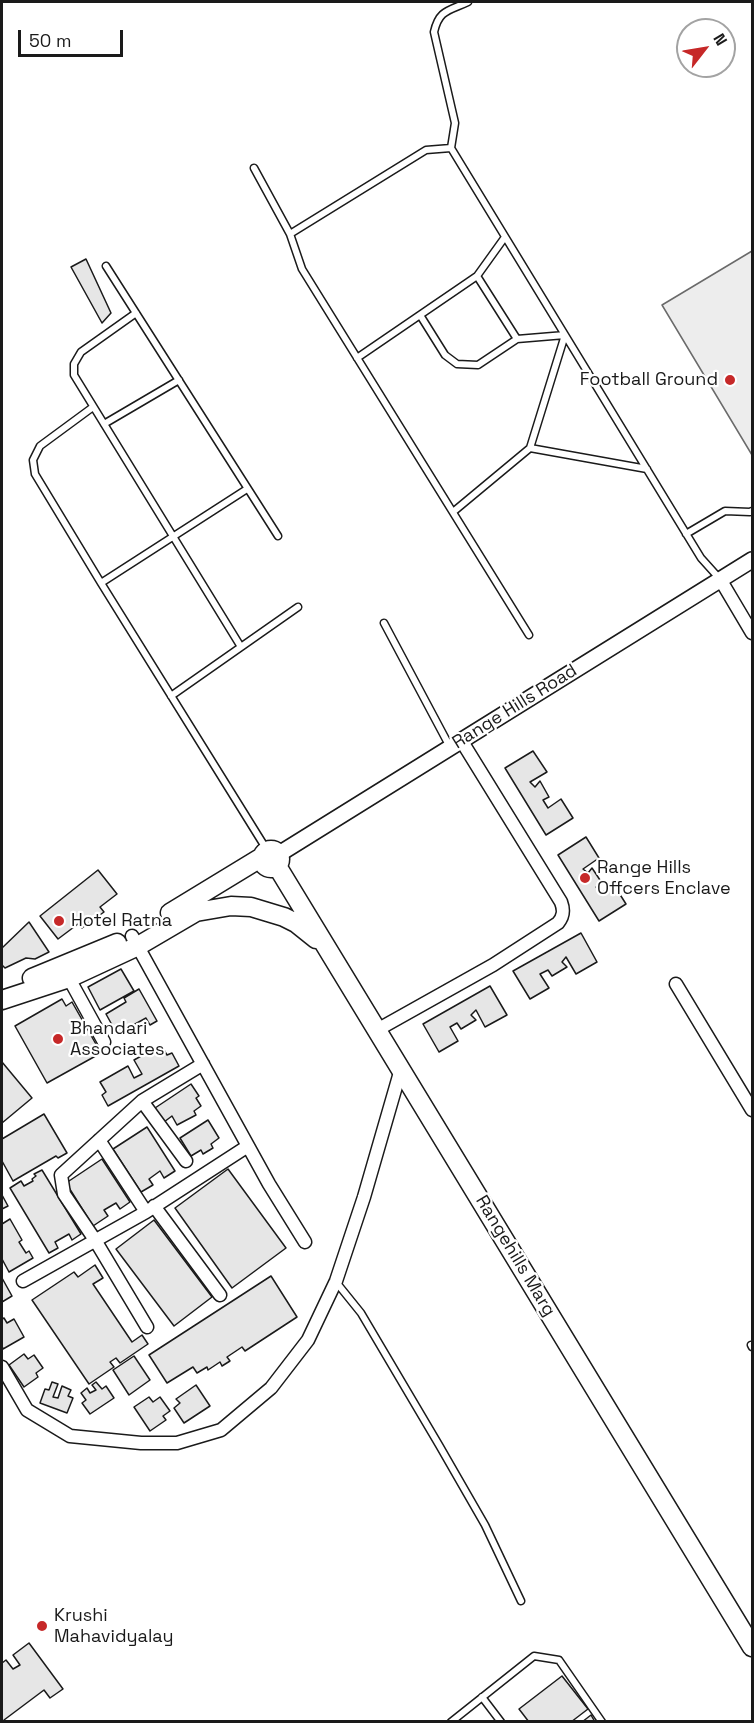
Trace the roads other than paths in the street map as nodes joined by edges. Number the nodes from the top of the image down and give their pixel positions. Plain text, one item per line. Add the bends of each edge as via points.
1 (468, 2) edge
2 (451, 148) junction
3 (254, 168) dead end
4 (290, 234) junction
5 (505, 237) junction
6 (106, 266) dead end
7 (477, 276) junction
8 (136, 314) junction
9 (420, 315) junction
10 (565, 335) junction
11 (517, 339) junction
12 (357, 358) junction
13 (179, 381) junction
14 (93, 407) junction
15 (104, 424) junction
16 (530, 448) junction
17 (647, 469) junction
18 (247, 489) junction
19 (753, 511) edge
20 (453, 512) junction
21 (686, 534) junction
22 (173, 536) junction
23 (278, 536) dead end
24 (753, 560) edge
25 (720, 579) junction
26 (101, 583) junction
27 (298, 607) dead end
28 (384, 623) dead end
29 (753, 633) edge
30 (529, 635) dead end
31 (241, 647) junction
32 (171, 696) junction
33 (456, 744) junction
34 (270, 859) junction
35 (196, 912) junction
36 (135, 941) junction
37 (327, 948) junction
38 (66, 972) junction
39 (676, 984) dead end
40 (2, 987) edge
41 (2, 1000) edge
42 (377, 1030) junction
43 (104, 1042) dead end
44 (203, 1064) junction
45 (401, 1069) junction
46 (142, 1101) junction
47 (753, 1110) edge
48 (99, 1140) junction
49 (248, 1146) junction
50 (186, 1161) dead end
51 (150, 1209) junction
52 (95, 1240) junction
53 (305, 1242) dead end
54 (23, 1281) dead end
55 (336, 1281) junction
56 (220, 1295) dead end
57 (147, 1327) dead end
58 (2, 1367) edge
59 (521, 1601) dead end
60 (753, 1647) edge
61 (482, 1697) junction
62 (451, 1722) edge
63 (501, 1722) edge
64 (602, 1722) edge

1 - 2 lane via 442,14 434,33 455,123
2 - 4 lane via 426,150
2 - 5 lane
3 - 4 lane
4 - 12 lane via 302,269
5 - 7 lane
5 - 10 lane
6 - 8 lane
7 - 9 lane
7 - 11 lane
8 - 13 lane
8 - 14 lane via 77,358 74,375
9 - 11 lane via 445,355 457,364 478,365
9 - 12 lane
10 - 11 lane
10 - 16 lane
10 - 17 lane
12 - 20 lane
13 - 15 lane
13 - 18 lane
14 - 15 lane
14 - 26 lane via 40,446 33,460 35,474
15 - 22 lane
16 - 17 lane
16 - 20 lane
17 - 21 lane
18 - 22 lane
18 - 23 lane
19 - 21 lane via 725,511
20 - 30 lane
21 - 25 lane
22 - 26 lane
22 - 31 lane
24 - 25 street, Range Hills Road
25 - 29 street
25 - 33 street, Range Hills Road
26 - 32 lane
27 - 31 lane
28 - 33 lane
31 - 32 lane
32 - 34 lane
33 - 34 street, Range Hills Road
33 - 42 street via 561,902 562,918 493,966
34 - 35 main road, Range Hills Road
34 - 36 main road via 164,917
34 - 37 main road, Rangehills Marg
35 - 36 main road, Range Hills Road
35 - 37 main road via 231,906 272,912 296,923
36 - 38 main road
36 - 44 street
37 - 42 main road, Rangehills Marg
38 - 40 main road
38 - 41 main road
38 - 43 street
39 - 47 street
42 - 45 main road, Rangehills Marg
44 - 46 street
44 - 49 street
45 - 55 street
45 - 60 main road, Rangehills Marg
46 - 48 street
46 - 50 street
48 - 51 street
48 - 52 street via 61,1175 64,1194
49 - 51 street
49 - 53 street
51 - 52 street
51 - 56 street
52 - 54 street
52 - 57 street
55 - 58 street via 308,1340 271,1388 221,1430 177,1443 70,1436 27,1410
55 - 59 lane via 361,1313 439,1445 485,1525
61 - 62 lane
61 - 63 lane
61 - 64 lane via 534,1656 559,1660

